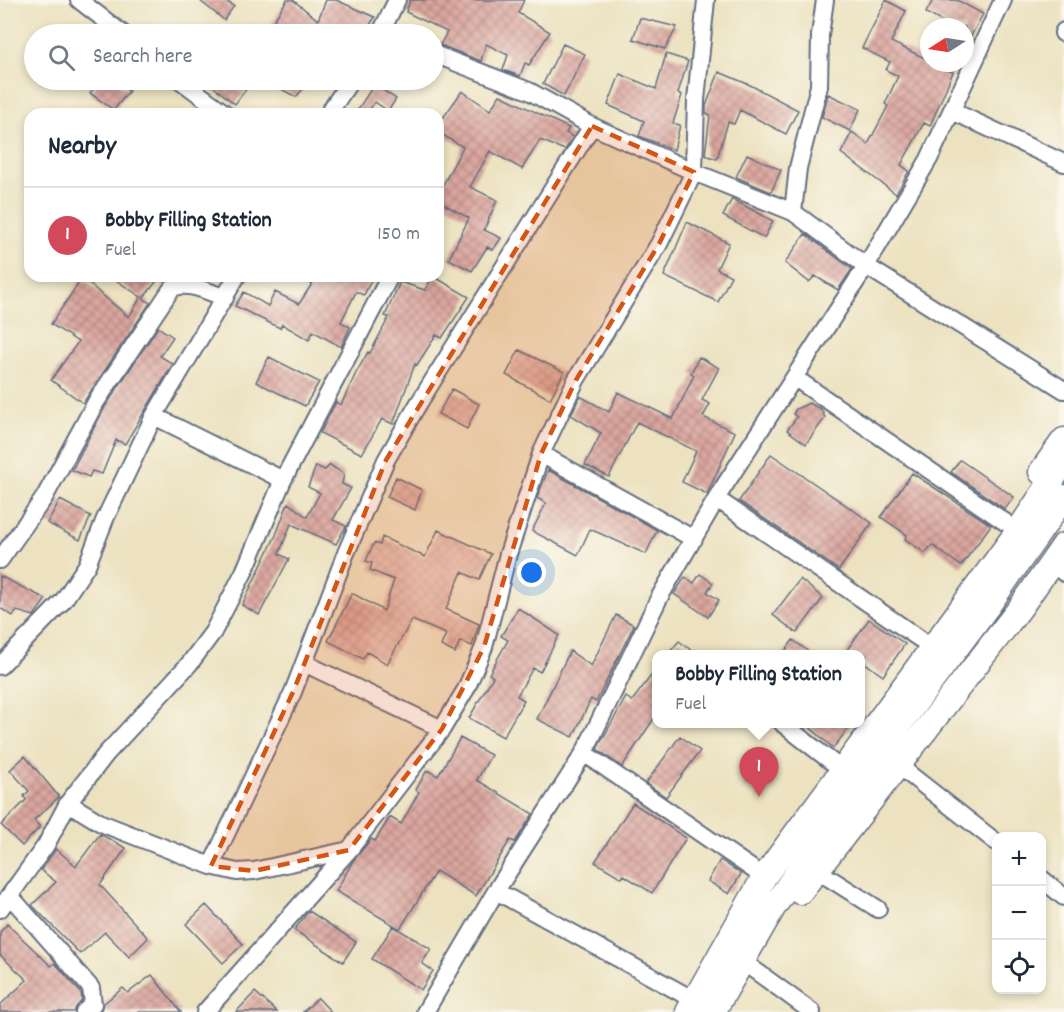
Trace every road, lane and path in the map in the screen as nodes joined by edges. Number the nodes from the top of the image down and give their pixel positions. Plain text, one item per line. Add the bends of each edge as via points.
1 (79, 0) edge
2 (396, 0) edge
3 (706, 0) edge
4 (825, 0) edge
5 (1003, 0) edge
6 (110, 24) edge
7 (388, 24) edge
8 (444, 58) edge
9 (194, 90) edge
10 (344, 90) edge
11 (218, 108) edge
12 (332, 108) edge
13 (952, 111) junction
14 (592, 126) junction
15 (1064, 163) edge
16 (694, 172) junction
17 (794, 212) junction
18 (866, 267) junction
19 (234, 282) edge
20 (387, 282) edge
21 (225, 298) junction
22 (795, 378) junction
23 (1064, 390) edge
24 (154, 416) junction
25 (1064, 440) edge
26 (541, 454) junction
27 (1064, 462) edge
28 (283, 480) junction
29 (1064, 497) edge
30 (717, 499) junction
31 (1005, 522) junction
32 (694, 538) junction
33 (0, 560) edge
34 (1060, 560) edge
35 (920, 639) junction
36 (304, 663) junction
37 (0, 666) edge
38 (865, 716) edge
39 (789, 728) edge
40 (856, 728) edge
41 (441, 729) junction
42 (584, 753) junction
43 (832, 762) junction
44 (898, 766) junction
45 (68, 804) junction
46 (992, 839) edge
47 (805, 841) junction
48 (349, 850) junction
49 (211, 866) junction
50 (768, 871) junction
51 (818, 871) junction
52 (1046, 883) edge
53 (496, 891) junction
54 (1064, 897) edge
55 (5, 903) edge
56 (772, 908) junction
57 (878, 909) dead end
58 (742, 961) junction
59 (698, 1008) edge
60 (84, 1012) edge
61 (205, 1012) edge
62 (425, 1012) edge
63 (812, 1012) edge

1 - 6 street
2 - 7 street
3 - 16 street via 696,100
4 - 17 street via 819,86 798,168
5 - 13 street
8 - 14 street via 529,91
9 - 11 street
10 - 12 street
13 - 15 street
13 - 18 street via 929,159
14 - 16 street
14 - 36 street via 386,460
16 - 17 street
16 - 26 street via 659,244 576,380
17 - 18 street
18 - 22 street
18 - 23 street
19 - 21 street
20 - 28 street
21 - 24 street
21 - 33 street via 184,285 172,288 96,402 44,498
22 - 30 street
22 - 31 street
24 - 28 street
24 - 37 street via 87,565 63,601
25 - 31 main road
26 - 32 street
26 - 41 street via 508,554 484,647 466,689
27 - 47 main road
28 - 45 street via 244,572 213,632 190,663 105,754
29 - 47 main road via 878,753
30 - 32 street
30 - 35 street
31 - 35 main road
32 - 42 street via 659,598
34 - 44 main road
35 - 38 main road
36 - 41 street
36 - 49 street
39 - 43 street
40 - 43 main road
41 - 48 street
42 - 50 street
42 - 53 street
43 - 50 main road via 777,839
44 - 46 street
44 - 51 main road
45 - 49 street via 101,824
45 - 55 street via 46,845
47 - 50 main road
47 - 56 main road
48 - 49 street via 254,871
48 - 61 street
50 - 59 main road
51 - 56 main road via 795,898
51 - 57 street
52 - 54 street
53 - 59 street
53 - 62 street
55 - 60 street via 91,988 93,1004
56 - 58 main road
58 - 59 main road
58 - 63 street

